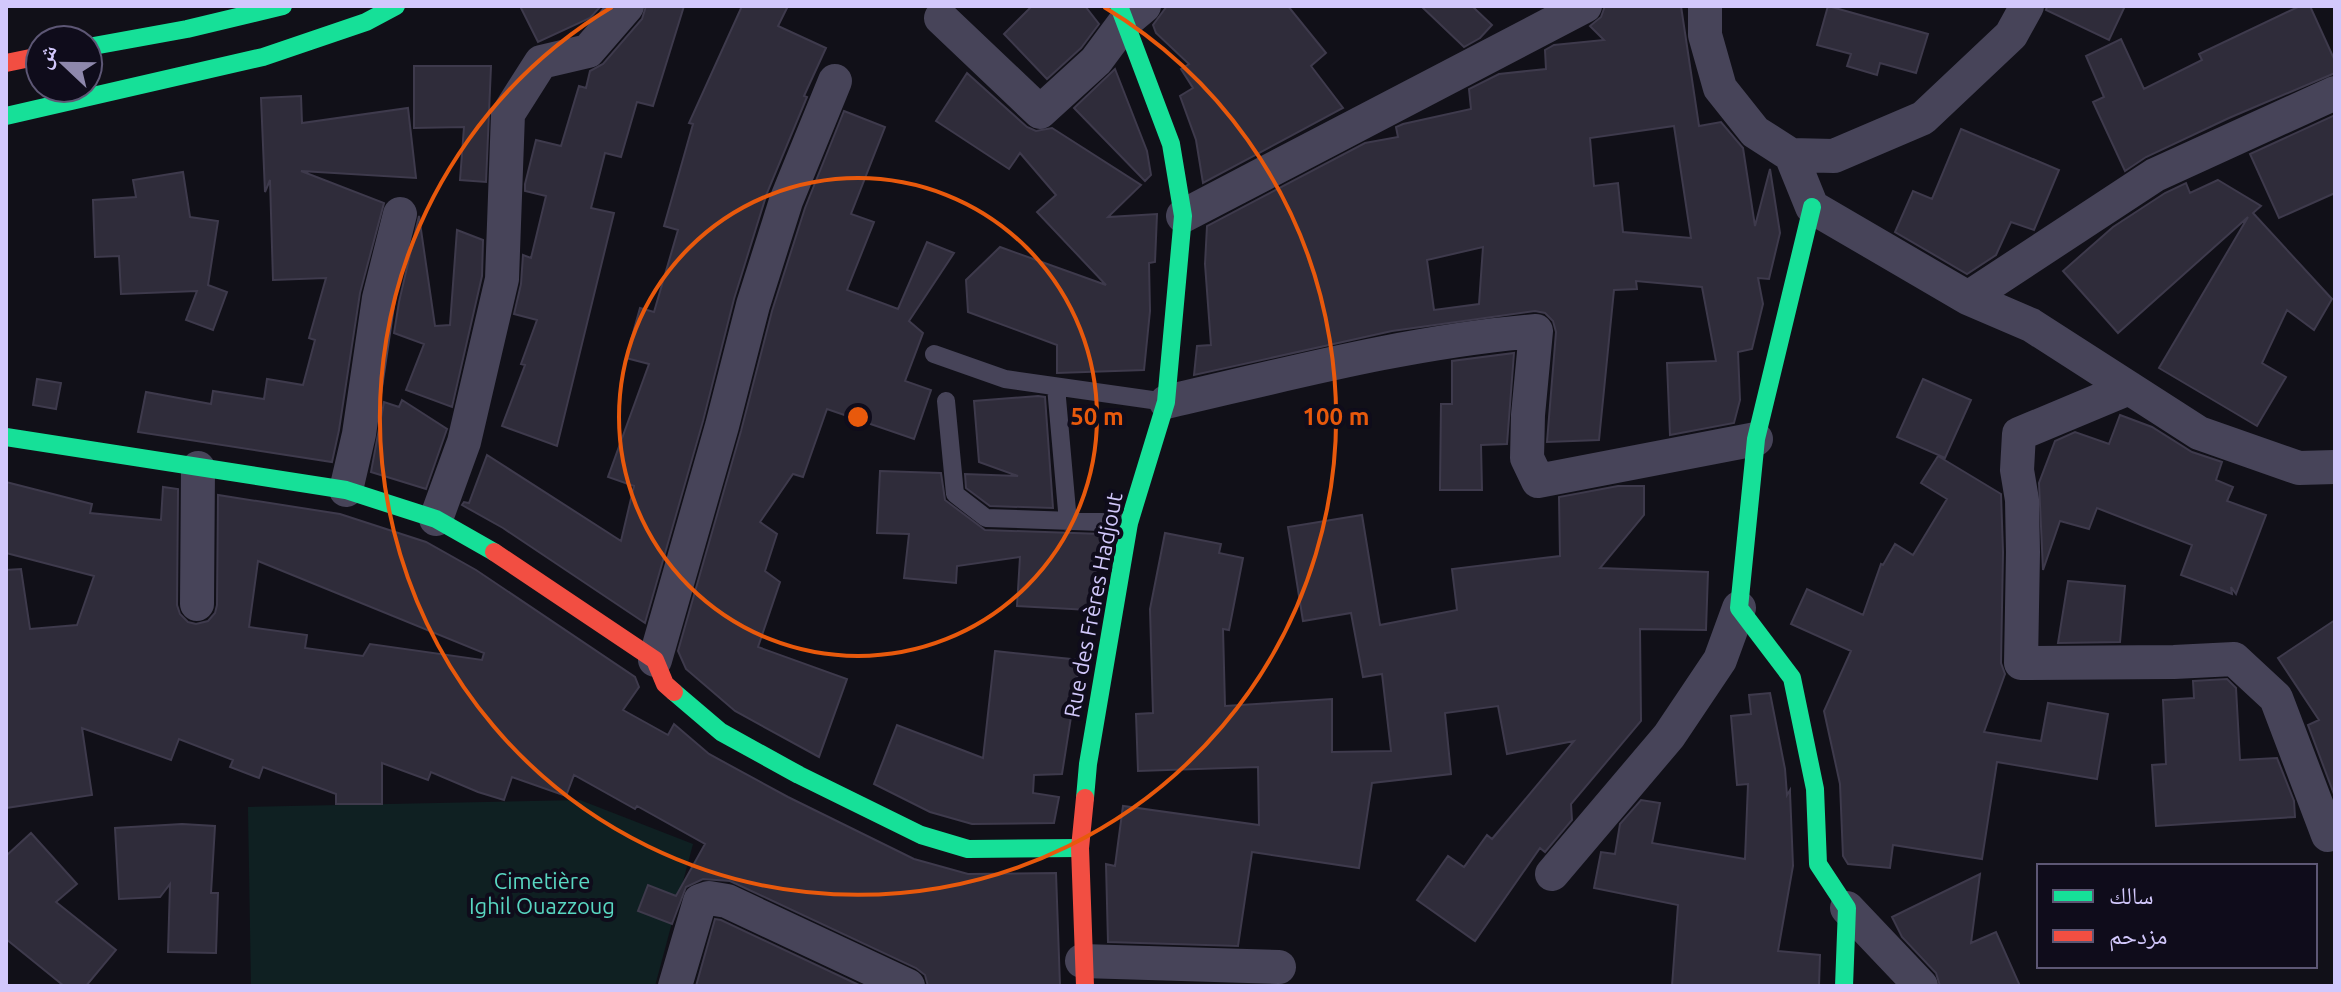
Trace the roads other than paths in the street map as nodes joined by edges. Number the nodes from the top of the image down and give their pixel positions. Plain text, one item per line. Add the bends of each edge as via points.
1 (283, 6) edge
2 (396, 6) edge
3 (627, 6) edge
4 (1585, 6) edge
5 (1705, 6) edge
6 (2027, 6) edge
7 (1129, 11) edge
8 (185, 17) edge
9 (941, 18) dead end
10 (104, 42) edge
11 (835, 81) dead end
12 (2335, 93) edge
13 (6, 116) edge
14 (1791, 155) junction
15 (1812, 207) junction
16 (400, 214) dead end
17 (1183, 216) junction
18 (1968, 298) junction
19 (934, 354) dead end
20 (1056, 387) junction
21 (2129, 388) junction
22 (946, 401) dead end
23 (1166, 402) junction
24 (6, 437) edge
25 (1756, 439) junction
26 (2335, 467) edge
27 (198, 468) junction
28 (346, 490) junction
29 (436, 519) junction
30 (1068, 522) junction
31 (1129, 523) junction
32 (197, 604) dead end
33 (1739, 608) junction
34 (655, 660) junction
35 (2335, 833) edge
36 (1080, 848) junction
37 (1552, 874) dead end
38 (1847, 908) junction
39 (1279, 967) dead end
40 (1084, 973) edge
41 (1189, 975) edge
42 (675, 986) edge
43 (905, 986) edge
44 (1844, 986) edge
45 (1921, 986) edge

1 - 8 street
2 - 13 street via 366,22 263,57
3 - 29 street via 588,51 541,62 508,114 502,279 464,442
4 - 17 street
5 - 14 street via 1705,35 1720,88 1755,132
6 - 14 street via 2011,35 1923,118 1834,156
7 - 9 street via 1096,61 1040,112
7 - 17 street, Rue des Frères Hadjout via 1171,144
8 - 10 street
11 - 34 street via 786,201 753,305
12 - 18 street via 2155,175
14 - 15 street
15 - 18 street
15 - 25 street
16 - 28 street via 379,298
17 - 23 street, Rue des Frères Hadjout
18 - 21 street via 2031,325
19 - 20 lane via 1005,379
20 - 23 lane
20 - 30 lane
21 - 26 street via 2199,433 2299,468
21 - 35 street via 2019,434 2021,663 2234,659 2276,698 2328,835
22 - 30 lane via 955,494 986,518
23 - 25 street via 1421,346 1536,331 1527,458 1538,481
23 - 31 street, Rue des Frères Hadjout
24 - 27 street
25 - 33 street
27 - 28 street
27 - 32 street
28 - 29 street
29 - 34 street
30 - 31 lane
31 - 36 street, Rue des Frères Hadjout via 1090,749
33 - 37 street via 1720,660 1669,736
33 - 38 street via 1792,678 1815,789 1818,864
34 - 36 street via 665,684 721,732 921,835 968,849
36 - 40 street, Rue des Frères Hadjout
38 - 44 street
38 - 45 street
39 - 41 street
40 - 41 street
42 - 43 street via 700,901 709,898 727,901

